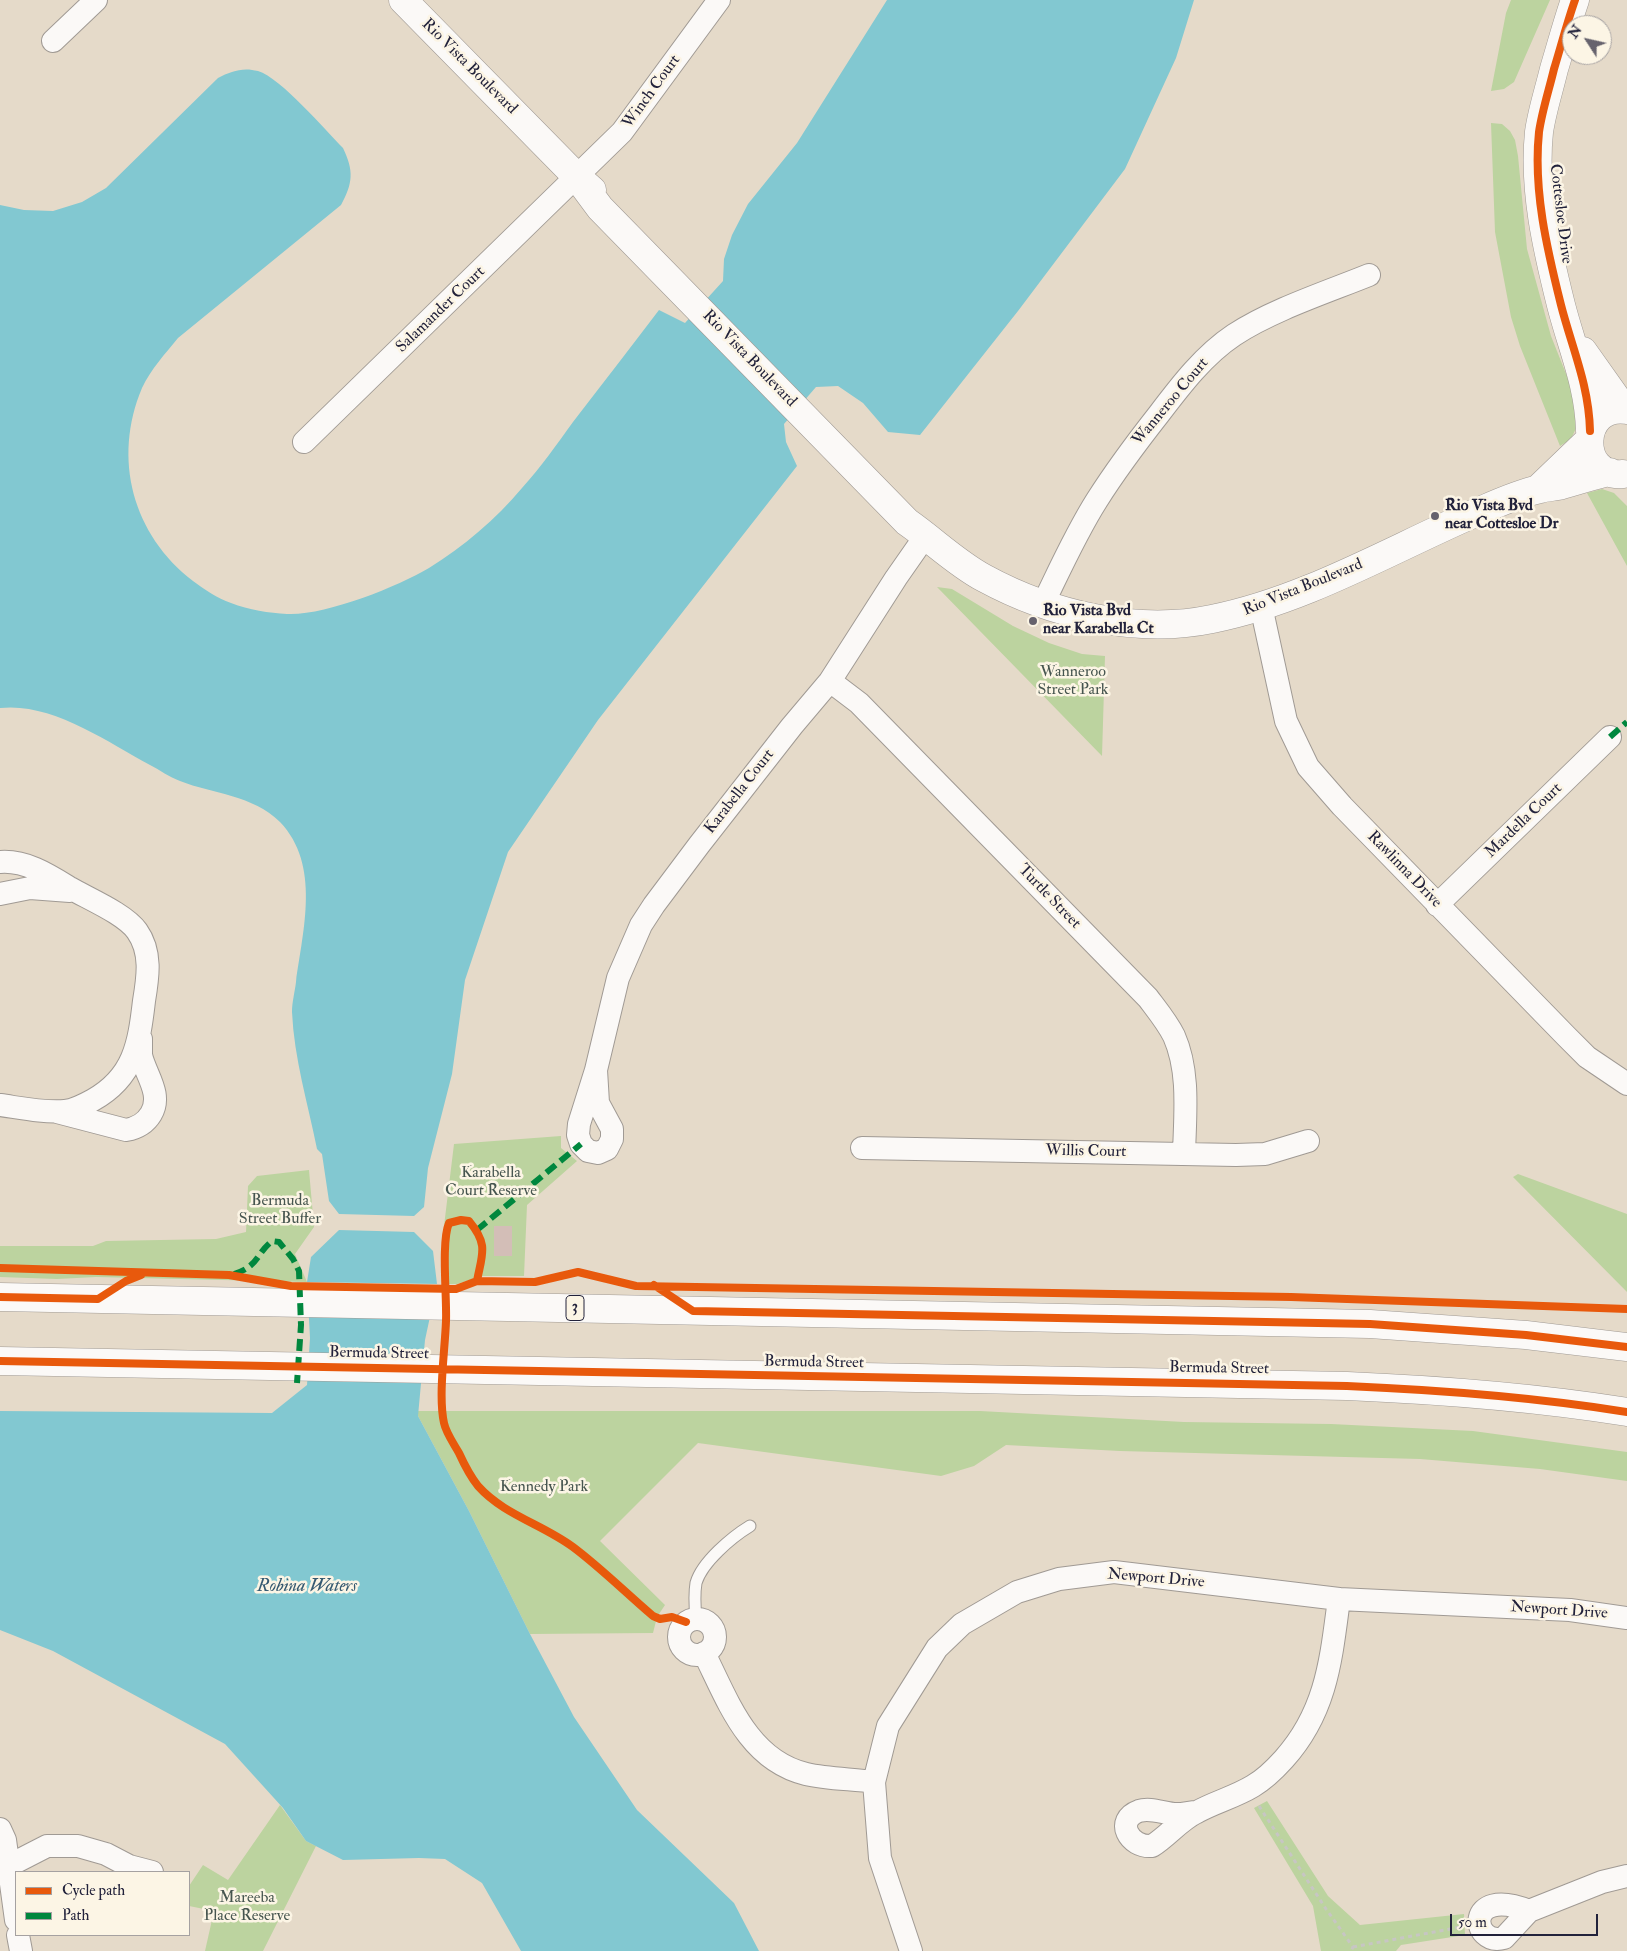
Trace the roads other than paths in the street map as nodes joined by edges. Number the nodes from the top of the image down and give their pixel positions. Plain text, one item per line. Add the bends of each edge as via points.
1 (96, 0) edge
2 (403, 0) edge
3 (719, 0) edge
4 (1575, 0) edge
5 (52, 42) dead end
6 (577, 177) junction
7 (1369, 275) dead end
8 (1570, 331) junction
9 (1625, 409) edge
10 (1589, 436) junction
11 (304, 442) dead end
12 (1621, 476) edge
13 (1538, 489) junction
14 (926, 535) junction
15 (1043, 604) junction
16 (1261, 606) junction
17 (830, 681) junction
18 (1610, 737) dead end
19 (0, 862) edge
20 (0, 894) edge
21 (83, 895) junction
22 (1437, 905) junction
23 (140, 1034) junction
24 (596, 1070) dead end
25 (119, 1081) junction
26 (1627, 1084) edge
27 (155, 1102) junction
28 (0, 1106) edge
29 (52, 1110) junction
30 (1308, 1141) dead end
31 (862, 1148) dead end
32 (1184, 1154) junction
33 (0, 1297) edge
34 (1627, 1347) edge
35 (0, 1361) edge
36 (1627, 1412) edge
37 (750, 1526) dead end
38 (1339, 1599) junction
39 (1627, 1618) edge
40 (696, 1619) joint
41 (874, 1782) junction
42 (1197, 1812) dead end
43 (0, 1829) edge
44 (8, 1866) junction
45 (148, 1871) edge
46 (1627, 1876) edge
47 (15, 1913) edge
48 (1480, 1923) road end
49 (18, 1936) edge
50 (21, 1951) edge
51 (911, 1951) edge

1 - 5 street
2 - 6 main road, Rio Vista Boulevard
3 - 6 street, Winch Court via 622,132
4 - 8 main road, Cottesloe Drive via 1539,132 1546,238
6 - 11 street, Salamander Court
6 - 14 main road, Rio Vista Boulevard via 606,202 907,522
7 - 15 street, Wanneroo Court via 1253,324 1207,358 1177,390 1101,494
8 - 9 main road, Cottesloe Drive
8 - 10 main road, Cottesloe Drive via 1586,387 1590,410
9 - 10 main road, Rio Vista Boulevard via 1603,414
10 - 12 main road via 1594,460 1601,468
10 - 13 main road, Rio Vista Boulevard
12 - 13 main road, Rio Vista Boulevard
13 - 16 main road, Rio Vista Boulevard via 1483,509 1335,577
14 - 15 main road, Rio Vista Boulevard via 982,577
14 - 17 street, Karabella Court
15 - 16 main road, Rio Vista Boulevard via 1112,621 1155,623 1209,620
16 - 22 street, Rawlinna Drive via 1286,721 1308,767
17 - 24 street, Karabella Court via 705,837 642,925 618,978
17 - 32 street, Turtle Street via 859,703 1164,1018 1174,1036 1183,1068
18 - 22 street, Mardella Court
19 - 21 street via 42,871
20 - 21 street via 48,888
21 - 23 street via 129,922 144,942 148,975
22 - 26 street, Rawlinna Drive via 1587,1057
23 - 25 street via 134,1057
23 - 27 street via 142,1055
25 - 27 street via 130,1077 140,1080 148,1086
25 - 29 street via 108,1092 83,1106 66,1111
27 - 29 street via 148,1120 137,1128 126,1130
28 - 29 street
30 - 32 street, Willis Court via 1265,1154
31 - 32 street, Willis Court
33 - 34 main road, 3 via 1370,1324 1526,1335
35 - 36 main road, Bermuda Street via 1347,1386 1526,1398
37 - 40 lane via 730,1540 701,1573 696,1582
38 - 39 street, Newport Drive via 1570,1610
38 - 41 street, Newport Drive via 1114,1572 1059,1578 1017,1592 962,1624 938,1648 888,1726
38 - 42 street via 1332,1653 1309,1727 1275,1769 1248,1788
40 - 41 street via 708,1622 714,1633 713,1645 704,1653 737,1720 747,1736 773,1760 807,1774
41 - 51 street, Newport Drive via 880,1858
43 - 44 street via 5,1840
44 - 45 street via 47,1846 78,1846
44 - 47 street
46 - 48 street via 1602,1882 1529,1911 1508,1936 1500,1939 1492,1939 1485,1934
49 - 50 street

